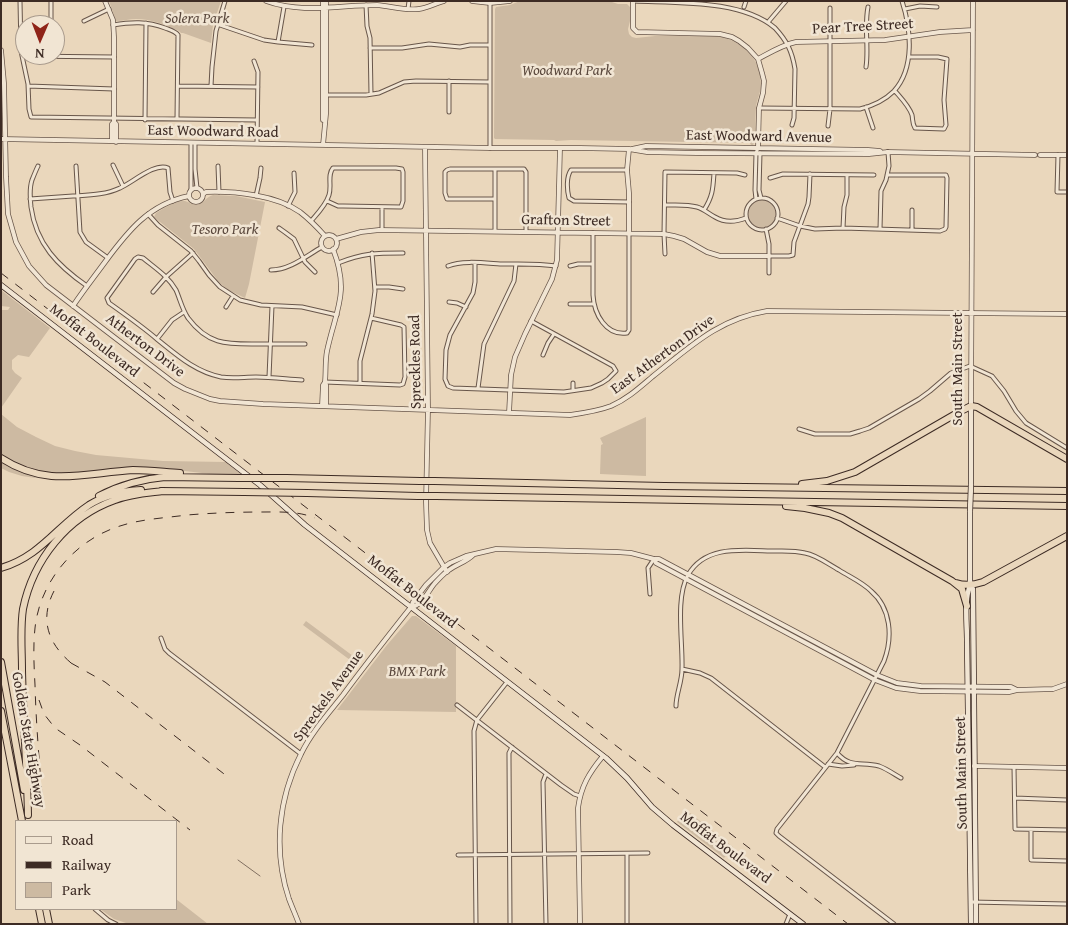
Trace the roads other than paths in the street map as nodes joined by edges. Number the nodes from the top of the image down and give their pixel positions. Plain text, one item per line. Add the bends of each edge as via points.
1 (20, 1) edge
2 (51, 1) edge
3 (105, 1) edge
4 (225, 1) edge
5 (266, 1) edge
6 (325, 1) edge
7 (408, 1) edge
8 (444, 1) edge
9 (472, 1) edge
10 (510, 1) edge
11 (633, 1) edge
12 (746, 1) edge
13 (786, 1) edge
14 (902, 1) edge
15 (973, 1) edge
16 (723, 2) edge
17 (490, 4) junction
18 (366, 5) junction
19 (739, 5) dead end
20 (284, 6) junction
21 (325, 7) junction
22 (868, 7) dead end
23 (937, 7) dead end
24 (747, 8) junction
25 (830, 8) dead end
26 (108, 9) junction
27 (408, 9) junction
28 (905, 9) junction
29 (21, 15) edge
30 (51, 15) edge
31 (84, 21) dead end
32 (769, 21) junction
33 (146, 22) junction
34 (217, 24) junction
35 (113, 25) junction
36 (973, 30) junction
37 (909, 37) junction
38 (830, 41) junction
39 (867, 41) junction
40 (278, 42) junction
41 (788, 44) junction
42 (312, 45) dead end
43 (489, 45) junction
44 (370, 48) junction
45 (1, 50) edge
46 (65, 56) edge
47 (114, 57) junction
48 (909, 57) junction
49 (758, 59) junction
50 (254, 61) dead end
51 (24, 65) edge
52 (866, 67) dead end
53 (449, 81) junction
54 (490, 82) junction
55 (28, 86) junction
56 (178, 86) junction
57 (211, 86) junction
58 (258, 87) junction
59 (114, 89) junction
60 (895, 91) junction
61 (371, 94) junction
62 (324, 95) junction
63 (866, 107) junction
64 (759, 108) junction
65 (794, 108) junction
66 (830, 109) junction
67 (449, 112) dead end
68 (178, 119) junction
69 (114, 120) junction
70 (145, 120) junction
71 (257, 120) junction
72 (792, 124) dead end
73 (828, 126) dead end
74 (874, 128) dead end
75 (4, 139) edge
76 (114, 142) junction
77 (193, 143) junction
78 (257, 143) junction
79 (323, 145) junction
80 (425, 146) junction
81 (490, 148) junction
82 (560, 148) junction
83 (629, 149) junction
84 (758, 151) junction
85 (888, 152) junction
86 (972, 154) junction
87 (1058, 155) junction
88 (1067, 155) edge
89 (114, 164) dead end
90 (38, 166) dead end
91 (76, 166) dead end
92 (218, 166) dead end
93 (261, 168) dead end
94 (495, 169) junction
95 (627, 170) junction
96 (294, 173) dead end
97 (714, 173) junction
98 (810, 174) junction
99 (746, 175) dead end
100 (847, 175) junction
101 (874, 175) dead end
102 (887, 175) junction
103 (770, 178) dead end
104 (123, 186) junction
105 (197, 188) junction
106 (192, 190) junction
107 (219, 192) junction
108 (1067, 192) edge
109 (203, 194) junction
110 (78, 196) junction
111 (188, 196) junction
112 (256, 196) junction
113 (758, 198) junction
114 (30, 199) junction
115 (495, 199) junction
116 (173, 200) junction
117 (327, 200) junction
118 (629, 202) junction
119 (664, 205) junction
120 (288, 206) junction
121 (382, 207) junction
122 (704, 210) junction
123 (912, 210) dead end
124 (148, 214) junction
125 (746, 218) junction
126 (777, 218) junction
127 (310, 221) junction
128 (800, 226) junction
129 (279, 228) dead end
130 (844, 228) junction
131 (766, 229) junction
132 (880, 229) junction
133 (382, 230) junction
134 (426, 230) junction
135 (912, 230) junction
136 (495, 231) junction
137 (526, 231) junction
138 (558, 232) junction
139 (593, 233) junction
140 (629, 233) junction
141 (664, 234) junction
142 (325, 236) junction
143 (336, 239) junction
144 (322, 247) junction
145 (333, 249) junction
146 (192, 252) junction
147 (372, 254) junction
148 (402, 254) dead end
149 (664, 254) dead end
150 (769, 256) junction
151 (108, 258) junction
152 (302, 258) junction
153 (338, 263) junction
154 (475, 263) junction
155 (516, 264) junction
156 (593, 264) junction
157 (448, 266) dead end
158 (556, 266) junction
159 (570, 266) dead end
160 (271, 270) dead end
161 (315, 272) dead end
162 (769, 272) dead end
163 (166, 277) junction
164 (1, 285) edge
165 (87, 286) junction
166 (375, 287) junction
167 (403, 289) dead end
168 (154, 292) dead end
169 (233, 296) junction
170 (450, 302) dead end
171 (570, 304) dead end
172 (593, 304) junction
173 (73, 306) junction
174 (272, 306) junction
175 (226, 307) dead end
176 (466, 307) junction
177 (184, 312) junction
178 (971, 313) junction
179 (1067, 314) edge
180 (337, 315) junction
181 (371, 318) junction
182 (531, 321) junction
183 (554, 334) junction
184 (157, 339) junction
185 (271, 344) junction
186 (305, 344) dead end
187 (543, 355) dead end
188 (970, 366) junction
189 (269, 377) junction
190 (302, 380) dead end
191 (325, 382) junction
192 (572, 383) dead end
193 (360, 384) junction
194 (478, 388) junction
195 (510, 390) junction
196 (573, 390) junction
197 (324, 406) junction
198 (971, 406) junction
199 (428, 409) junction
200 (509, 413) junction
201 (799, 429) dead end
202 (1067, 448) edge
203 (1, 458) edge
204 (1067, 459) edge
205 (213, 477) junction
206 (778, 488) junction
207 (163, 491) junction
208 (1067, 491) edge
209 (758, 502) junction
210 (1067, 506) edge
211 (1067, 536) edge
212 (473, 555) junction
213 (654, 559) junction
214 (1, 567) edge
215 (444, 567) junction
216 (447, 572) junction
217 (687, 577) junction
218 (952, 582) junction
219 (970, 584) junction
220 (650, 594) dead end
221 (967, 606) junction
222 (411, 607) junction
223 (967, 619) junction
224 (973, 619) junction
225 (161, 638) dead end
226 (967, 640) junction
227 (1, 662) edge
228 (974, 662) junction
229 (682, 669) junction
230 (876, 677) junction
231 (507, 682) junction
232 (1067, 684) edge
233 (971, 689) junction
234 (457, 705) dead end
235 (676, 706) dead end
236 (1, 711) edge
237 (477, 720) junction
238 (512, 747) junction
239 (969, 750) junction
240 (837, 753) junction
241 (301, 754) junction
242 (602, 756) junction
243 (854, 764) junction
244 (827, 766) junction
245 (974, 766) junction
246 (1014, 767) junction
247 (1067, 768) edge
248 (546, 774) junction
249 (901, 778) dead end
250 (580, 796) junction
251 (1015, 798) junction
252 (1067, 800) edge
253 (29, 818) edge
254 (22, 820) edge
255 (973, 828) junction
256 (1031, 830) junction
257 (1067, 830) edge
258 (648, 853) dead end
259 (579, 854) junction
260 (626, 854) junction
261 (458, 855) dead end
262 (475, 855) junction
263 (510, 855) junction
264 (545, 855) junction
265 (1067, 861) edge
266 (974, 902) junction
267 (1067, 904) edge
268 (40, 910) edge
269 (46, 910) edge
270 (96, 910) edge
271 (790, 914) junction
272 (47, 923) edge
273 (116, 924) edge
274 (299, 924) edge
275 (476, 924) edge
276 (510, 924) edge
277 (546, 924) edge
278 (580, 924) edge
279 (627, 924) edge
280 (786, 924) edge
281 (803, 924) edge
282 (894, 924) edge
283 (971, 924) edge
284 (976, 924) edge

1 - 29 street
2 - 30 street
3 - 26 street
4 - 34 street
5 - 20 street
6 - 21 street
7 - 27 street
8 - 27 street
9 - 17 street
10 - 17 street
11 - 16 street
11 - 49 street via 635,32 727,35 742,43
12 - 24 street
13 - 32 street
14 - 28 street
15 - 36 street, South Main Street
17 - 43 street
18 - 21 street
18 - 27 street
18 - 44 street
19 - 24 street
20 - 21 street
20 - 40 street
21 - 62 street
22 - 39 street
23 - 28 street
24 - 32 street
25 - 38 street
26 - 31 street
26 - 35 street
28 - 37 street
32 - 41 street
33 - 35 street
33 - 56 street via 178,35
33 - 70 street
34 - 40 street
34 - 57 street
35 - 47 street
36 - 37 street, Pear Tree Street
36 - 86 street, South Main Street
37 - 39 street, Pear Tree Street
37 - 48 street
38 - 39 street, Pear Tree Street
38 - 41 street, Pear Tree Street
38 - 66 street
39 - 52 street
40 - 42 street
41 - 49 street, Pear Tree Street
41 - 65 street via 795,68
43 - 44 street via 429,44
43 - 54 street
44 - 61 street
45 - 75 street, Atherton Drive
46 - 47 street
47 - 59 street
48 - 60 street
48 - 60 street via 947,59 944,129 915,128 906,103
49 - 64 street via 764,81
50 - 58 street
51 - 55 street
53 - 54 street
53 - 61 street via 404,82
53 - 67 street
54 - 81 street
55 - 59 street
55 - 69 street via 31,117
56 - 57 street
56 - 68 street
57 - 58 street
58 - 71 street
59 - 69 street
60 - 63 street
61 - 62 street
62 - 79 street
63 - 66 street
63 - 74 street
64 - 65 street
64 - 84 street
65 - 66 street
65 - 72 street
66 - 73 street
68 - 70 street
68 - 71 street
69 - 70 street
69 - 76 street
71 - 78 street
75 - 76 street, East Woodward Road
75 - 173 street, Atherton Drive via 8,214 16,242 29,266 46,285
76 - 77 street, East Woodward Road
77 - 78 street, East Woodward Road
77 - 105 street
77 - 106 street
78 - 79 street, East Woodward Road
79 - 80 street, East Woodward Road
80 - 81 street, East Woodward Avenue
80 - 134 street, Spreckles Road
81 - 82 street, East Woodward Avenue
82 - 83 street, East Woodward Avenue
82 - 138 street
83 - 84 street, East Woodward Avenue via 647,152
83 - 95 street
84 - 85 street, East Woodward Avenue
84 - 113 street via 755,190
85 - 86 street, East Woodward Avenue
85 - 102 street
86 - 87 street, East Woodward Avenue
86 - 178 street, South Main Street
87 - 88 street, East Woodward Avenue
87 - 108 street via 1057,192
89 - 104 street
90 - 114 street
91 - 110 street
92 - 107 street
93 - 112 street
94 - 115 street
94 - 115 street via 450,169 445,172 445,193 449,200
94 - 137 street via 524,169 526,172
95 - 118 street
95 - 118 street via 571,170 568,195 574,201
96 - 120 street via 295,192
97 - 99 street
97 - 119 street via 665,172
97 - 122 street via 710,202
98 - 100 street
98 - 103 street via 783,174
98 - 128 street via 810,197
100 - 101 street
100 - 130 street
102 - 132 street via 881,191
102 - 135 street via 946,175 945,229
104 - 110 street via 106,193
104 - 116 street via 158,167 167,167
105 - 106 street
105 - 109 street
106 - 111 street
107 - 109 street
107 - 112 street
109 - 111 street via 197,203
110 - 114 street
110 - 151 street via 79,227 83,237
111 - 116 street
112 - 120 street
113 - 125 street via 748,205
113 - 126 street via 767,198 774,203
114 - 165 street via 38,234 47,249 62,268
115 - 136 street
116 - 124 street
117 - 121 street via 338,206
117 - 121 street via 330,172 335,167 402,170 403,205
117 - 127 street
118 - 140 street
119 - 122 street
119 - 141 street
120 - 127 street
121 - 133 street
122 - 125 street via 726,221
123 - 135 street
124 - 146 street
124 - 151 street via 128,232
125 - 131 street via 753,227
126 - 128 street
126 - 131 street
127 - 142 street
128 - 130 street
128 - 150 street, Grafton Street via 793,255
129 - 152 street via 294,239
130 - 132 street
131 - 150 street
132 - 135 street
133 - 134 street, Grafton Street
133 - 143 street, Grafton Street
134 - 136 street, Grafton Street
134 - 199 street, Spreckles Road
136 - 137 street, Grafton Street
137 - 138 street, Grafton Street
138 - 139 street, Grafton Street
138 - 158 street
139 - 140 street, Grafton Street
139 - 156 street
140 - 141 street, Grafton Street
140 - 172 street via 629,331 624,334 609,328 601,321
141 - 149 street
141 - 150 street, Grafton Street via 684,239 720,256
142 - 143 street via 331,235
142 - 144 street via 321,241
143 - 145 street
144 - 145 street
144 - 152 street
145 - 153 street
146 - 163 street
146 - 169 street via 209,276
147 - 148 street
147 - 153 street
147 - 166 street
150 - 162 street
151 - 165 street
152 - 160 street via 287,267
152 - 161 street
153 - 180 street via 341,298
154 - 155 street
154 - 157 street
154 - 176 street via 474,290
155 - 158 street
155 - 194 street via 514,281 484,344
156 - 159 street
156 - 172 street
158 - 182 street
163 - 168 street
163 - 177 street
163 - 184 street via 138,257 107,298
164 - 222 main road, Moffat Boulevard via 260,485 305,525
165 - 173 street
166 - 167 street
166 - 181 street
169 - 174 street via 252,304
169 - 175 street
170 - 176 street
171 - 172 street
173 - 197 street, Atherton Drive via 174,383 199,395 239,403
174 - 180 street via 302,307
174 - 185 street
176 - 194 street via 450,335 444,379 453,388
177 - 184 street via 172,320
177 - 185 street via 200,331 218,341 234,345
178 - 179 street, East Atherton Drive
178 - 188 street, South Main Street
178 - 200 street, East Atherton Drive via 752,313 704,336 627,398 611,406 570,415
180 - 191 street via 327,353
181 - 193 street via 360,361
181 - 193 street via 403,326 405,376 400,385
182 - 183 street
182 - 195 street via 515,357
183 - 187 street
183 - 196 street via 613,366 616,371 591,388
184 - 189 street via 195,368 210,374 235,379
185 - 186 street
185 - 189 street
188 - 198 street, South Main Street
188 - 201 street via 951,373 918,399 860,432 815,434
188 - 202 street via 992,376 1026,423
189 - 190 street
191 - 193 street
191 - 197 street
192 - 196 street
194 - 195 street
195 - 196 street
195 - 200 street
197 - 199 street, Atherton Drive
198 - 204 highway
198 - 206 highway via 848,475
198 - 219 main road, South Main Street, bridge
199 - 200 street, East Atherton Drive
199 - 215 street, Spreckles Road via 427,530 430,543
203 - 205 highway via 32,473 53,476 135,470
205 - 206 highway, bridge
205 - 214 highway via 154,478 109,490 77,511 32,551
206 - 208 highway
207 - 209 highway, bridge
207 - 214 highway via 126,491 98,500 34,552
207 - 253 highway via 114,500 86,514 55,542 35,573 22,620 22,702
209 - 210 highway
209 - 218 highway via 804,508 842,518
211 - 219 highway via 983,582
212 - 213 street via 496,550 539,550 631,553
212 - 215 street
212 - 216 street
213 - 217 street via 656,563
213 - 220 street via 648,568
215 - 216 street, Spreckles Road
215 - 222 street
216 - 222 street via 417,606
217 - 229 street via 682,594
217 - 230 street
217 - 230 street via 705,557 724,551 803,552 816,557 871,590 882,603 890,635 887,653
218 - 219 highway
218 - 221 highway via 962,589
219 - 221 main road, South Main Street
219 - 224 main road, South Main Street via 973,589
221 - 223 main road, South Main Street
222 - 231 main road, Moffat Boulevard
222 - 241 street, Spreckels Avenue via 317,728
223 - 224 main road
223 - 226 main road, South Main Street
224 - 228 main road, South Main Street
225 - 241 street via 169,653
226 - 228 main road
226 - 233 main road, South Main Street
227 - 253 highway, Golden State Highway
228 - 233 main road, South Main Street
229 - 235 street
229 - 244 street via 711,678
230 - 233 street via 915,686
230 - 240 street
231 - 237 street
231 - 242 main road, Moffat Boulevard
232 - 233 street via 1053,689 1010,692
233 - 239 main road, South Main Street
233 - 245 main road, South Main Street
234 - 237 street
236 - 254 highway, Golden State Highway
237 - 238 street
237 - 262 street via 474,731
238 - 248 street
238 - 263 street via 508,757
239 - 245 main road
239 - 255 main road, South Main Street
240 - 243 street
240 - 244 street
241 - 274 street, Spreckels Avenue via 285,793 279,844 285,886
242 - 250 street via 589,774
242 - 271 main road, Moffat Boulevard via 673,825
243 - 244 street
243 - 249 street via 878,766
244 - 282 street via 776,832
245 - 246 street
245 - 255 main road, South Main Street
246 - 247 street
246 - 251 street
248 - 250 street
248 - 264 street via 543,782
250 - 259 street
251 - 252 street
251 - 256 street via 1015,829
255 - 266 main road, South Main Street
256 - 257 street
256 - 265 street via 1031,860
258 - 260 street
259 - 260 street
259 - 264 street
259 - 278 street
260 - 279 street
261 - 262 street
262 - 263 street
262 - 275 street
263 - 264 street
263 - 276 street
264 - 277 street
266 - 267 street
266 - 283 main road, South Main Street
266 - 284 main road, South Main Street
268 - 272 highway
269 - 272 highway
270 - 273 street
271 - 280 street
271 - 281 main road, Moffat Boulevard

